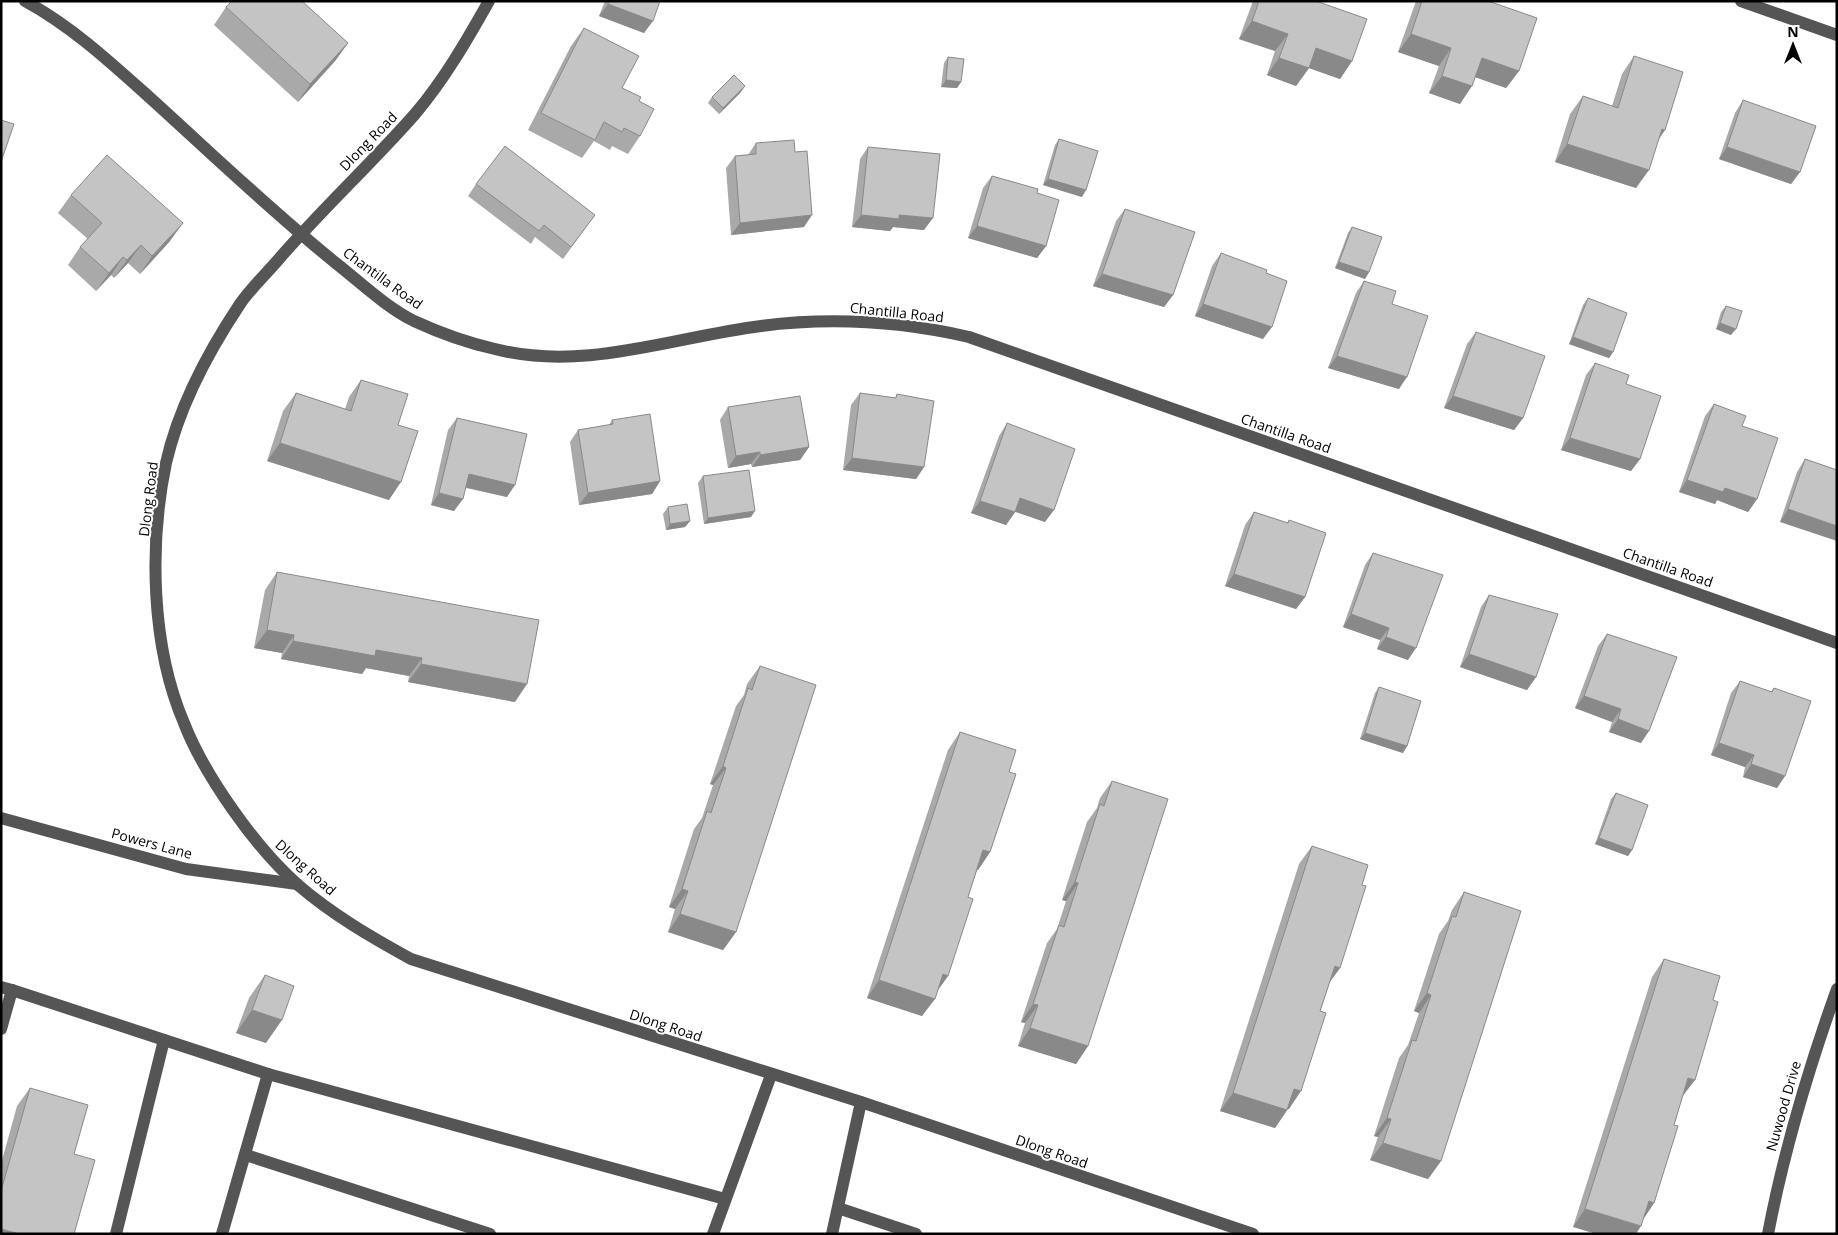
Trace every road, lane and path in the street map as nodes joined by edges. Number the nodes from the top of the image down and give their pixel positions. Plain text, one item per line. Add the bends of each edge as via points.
1 (25, 1) edge
2 (489, 1) edge
3 (1741, 1) edge
4 (1837, 35) edge
5 (300, 234) junction
6 (1837, 643) edge
7 (1, 818) edge
8 (297, 884) junction
9 (7, 988) edge
10 (1837, 989) edge
11 (1, 1029) edge
12 (164, 1040) junction
13 (268, 1074) junction
14 (771, 1074) junction
15 (862, 1102) junction
16 (246, 1156) junction
17 (725, 1199) junction
18 (838, 1208) junction
19 (116, 1234) edge
20 (222, 1234) edge
21 (490, 1234) edge
22 (713, 1234) edge
23 (832, 1234) edge
24 (916, 1234) edge
25 (1253, 1234) edge
26 (1768, 1234) edge

1 - 5 street, Chantilla Road via 85,39
2 - 5 street, Dlong Road via 461,50 416,112
3 - 4 street
5 - 6 street, Chantilla Road via 374,294 412,320 497,350 538,357 591,356 759,326 816,321 869,321 924,327 968,337
5 - 8 street, Dlong Road via 243,301 208,356 180,418 166,463 157,532 156,595 165,665 183,722 212,780 249,833
7 - 8 street, Powers Lane via 186,869
8 - 14 street, Dlong Road via 354,928 411,959
9 - 11 street
9 - 12 street
10 - 26 street, Nuwood Drive via 1809,1066 1779,1176
12 - 13 street
12 - 19 street
13 - 16 street
13 - 17 street
14 - 15 street, Dlong Road
14 - 17 street
15 - 18 street
15 - 25 street, Dlong Road
16 - 20 street
16 - 21 street
17 - 22 street
18 - 23 street
18 - 24 street

